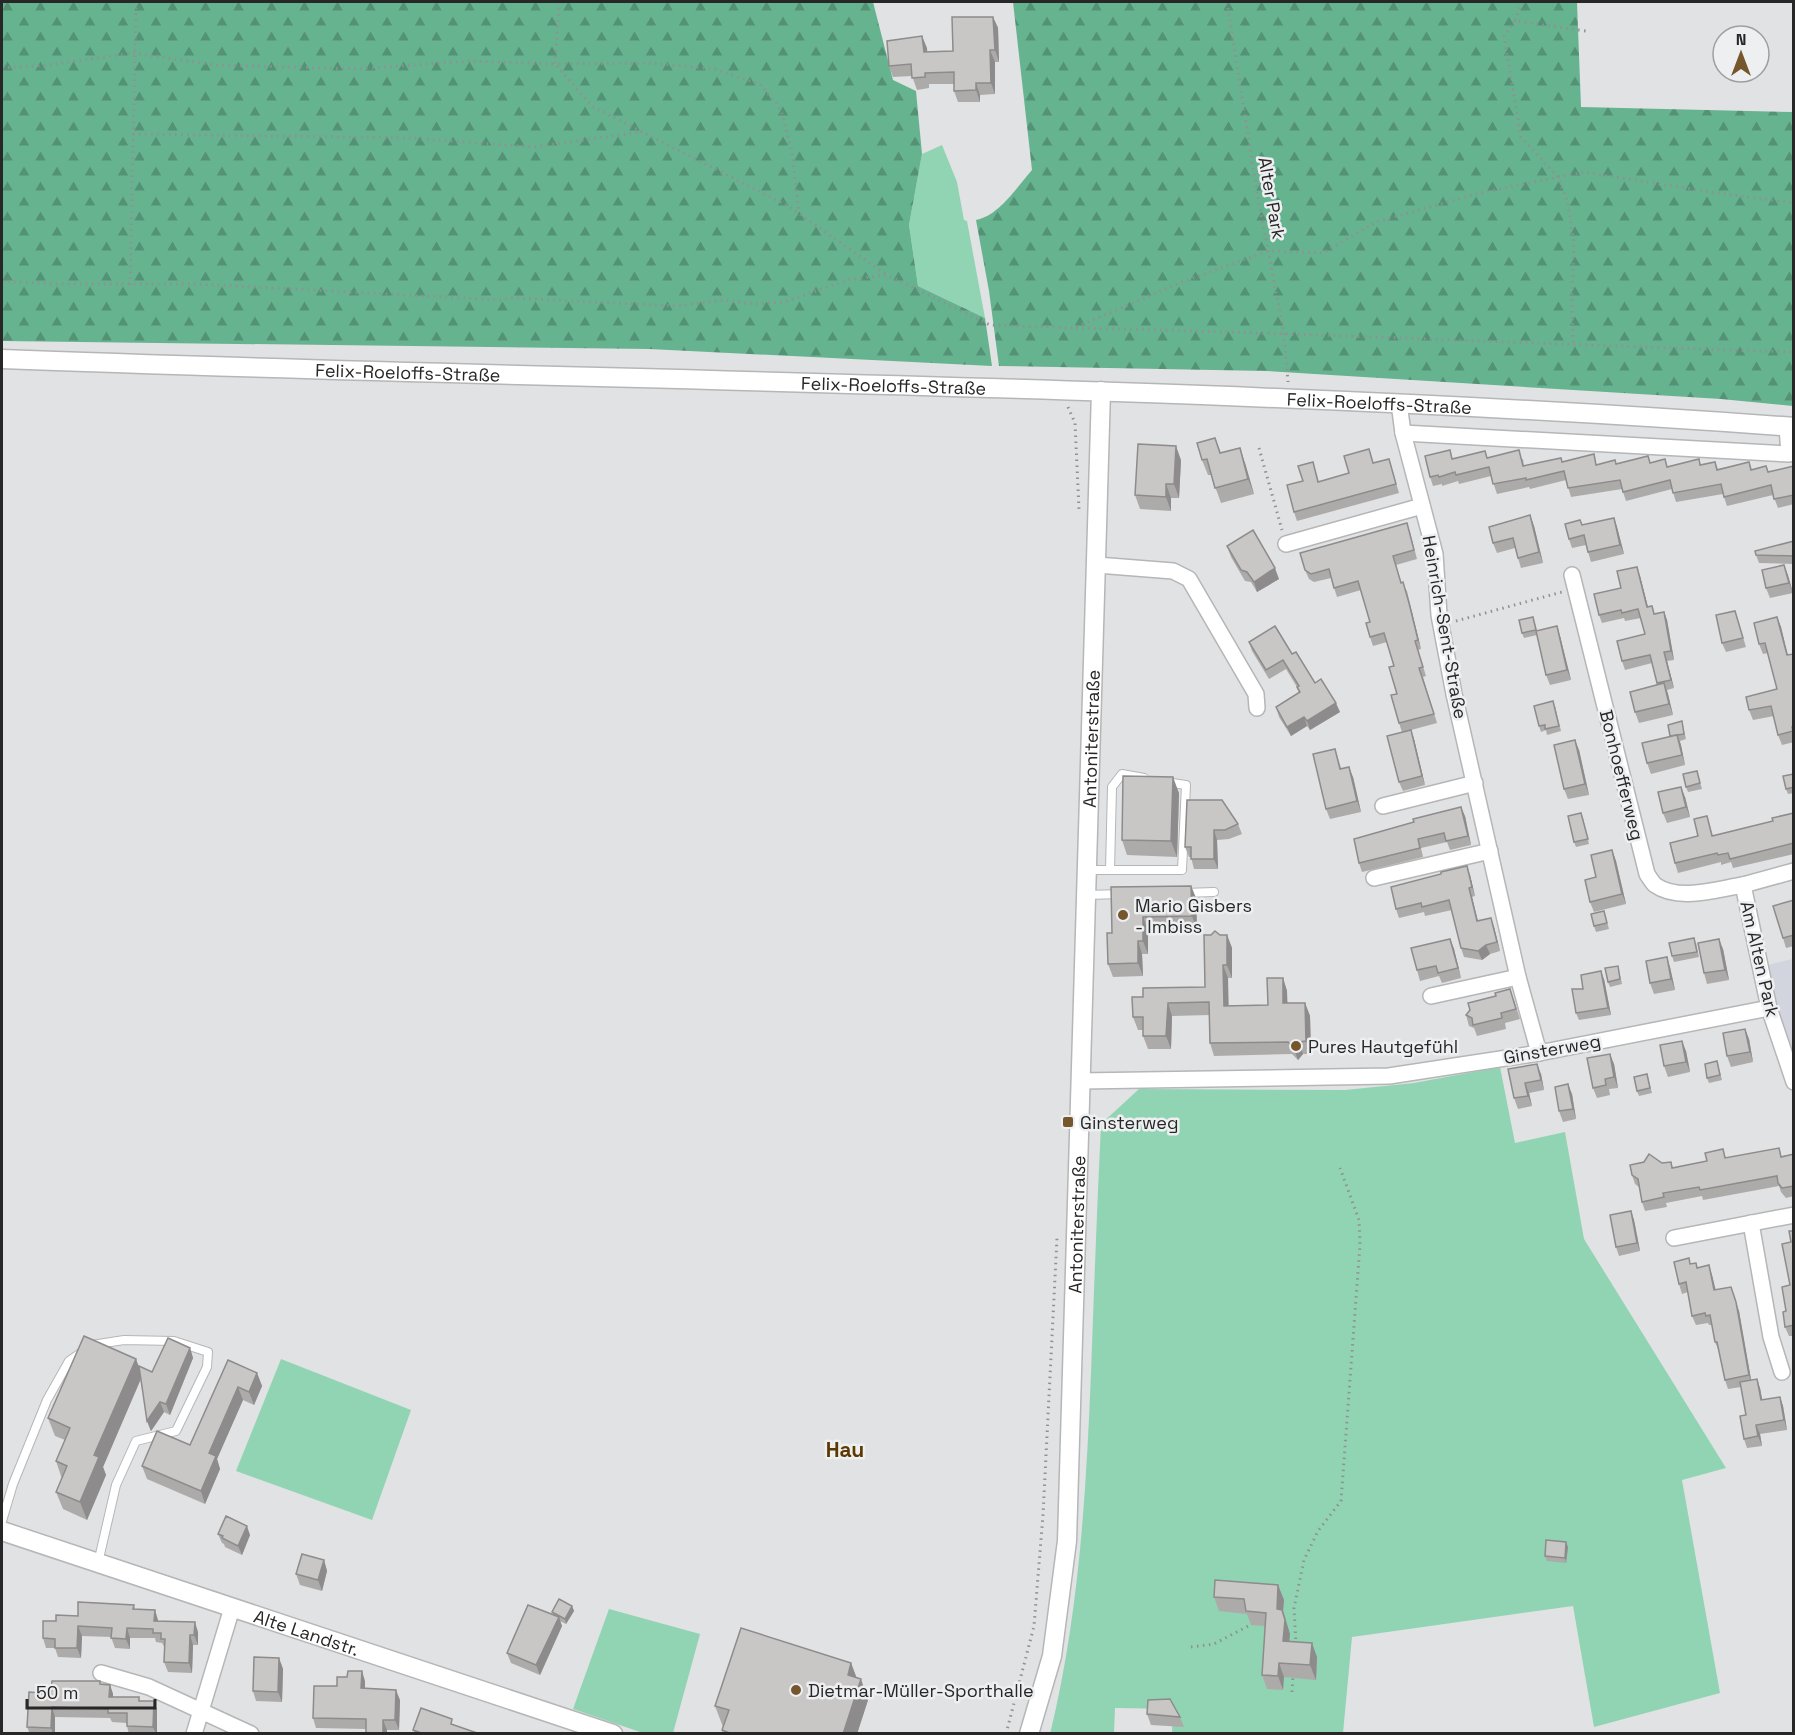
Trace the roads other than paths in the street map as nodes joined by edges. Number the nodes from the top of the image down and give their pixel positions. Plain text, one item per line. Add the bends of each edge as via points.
1 (2, 359) edge
2 (1101, 392) junction
3 (1398, 403) junction
4 (1790, 427) edge
5 (1403, 433) junction
6 (1422, 506) junction
7 (1286, 544) road end
8 (1097, 565) junction
9 (1574, 582) road end
10 (1257, 708) dead end
11 (1475, 783) junction
12 (1383, 806) dead end
13 (1490, 851) junction
14 (1087, 870) junction
15 (1110, 870) junction
16 (1794, 871) edge
17 (1374, 878) dead end
18 (1743, 885) junction
19 (1214, 892) dead end
20 (1179, 893) edge
21 (1133, 894) edge
22 (1086, 895) junction
23 (1518, 977) junction
24 (1431, 996) dead end
25 (1769, 1008) junction
26 (1539, 1053) junction
27 (1080, 1081) junction
28 (1794, 1082) edge
29 (1794, 1215) edge
30 (1751, 1223) junction
31 (1674, 1238) dead end
32 (1782, 1372) dead end
33 (2, 1521) edge
34 (2, 1531) edge
35 (98, 1563) junction
36 (232, 1608) junction
37 (101, 1673) dead end
38 (202, 1711) junction
39 (194, 1734) edge
40 (251, 1734) edge
41 (612, 1734) edge
42 (1029, 1734) edge

1 - 2 street, Felix-Roeloffs-Straße
2 - 3 street, Felix-Roeloffs-Straße
2 - 8 street, Antoniterstraße
3 - 4 street, Felix-Roeloffs-Straße
3 - 5 street, Heinrich-Sent-Straße
4 - 5 street, Felix-Roeloffs-Straße via 1789,454
5 - 6 street, Heinrich-Sent-Straße
6 - 7 street
6 - 11 street, Heinrich-Sent-Straße via 1435,554 1439,615 1454,694
8 - 10 street via 1173,571 1189,579 1256,694
8 - 14 street, Antoniterstraße
9 - 18 street, Bonhoefferweg via 1647,874 1654,884 1673,892
11 - 12 street
11 - 13 street, Heinrich-Sent-Straße
13 - 17 street
13 - 23 street, Heinrich-Sent-Straße
14 - 15 lane
14 - 22 street, Antoniterstraße
15 - 15 lane via 1182,870 1186,785 1122,774 1112,787
16 - 18 street, Am Alten Park
18 - 25 street, Am Alten Park
19 - 20 lane
21 - 22 lane
22 - 27 street, Antoniterstraße
23 - 24 street
23 - 26 street, Heinrich-Sent-Straße
25 - 26 street, Ginsterweg
25 - 28 street, Am Alten Park
26 - 27 street, Ginsterweg via 1389,1076
27 - 42 street, Antoniterstraße via 1067,1541 1052,1656
29 - 30 street
30 - 31 street
30 - 32 street via 1771,1337
33 - 35 lane via 12,1484 47,1400 69,1361 92,1345 124,1340 174,1341 208,1352 207,1367 176,1431 136,1441 116,1485
34 - 35 street, Alte Landstr.
35 - 36 street, Alte Landstr.
36 - 38 street
36 - 41 street, Alte Landstr.
37 - 38 street via 149,1687
38 - 39 street
38 - 40 street

